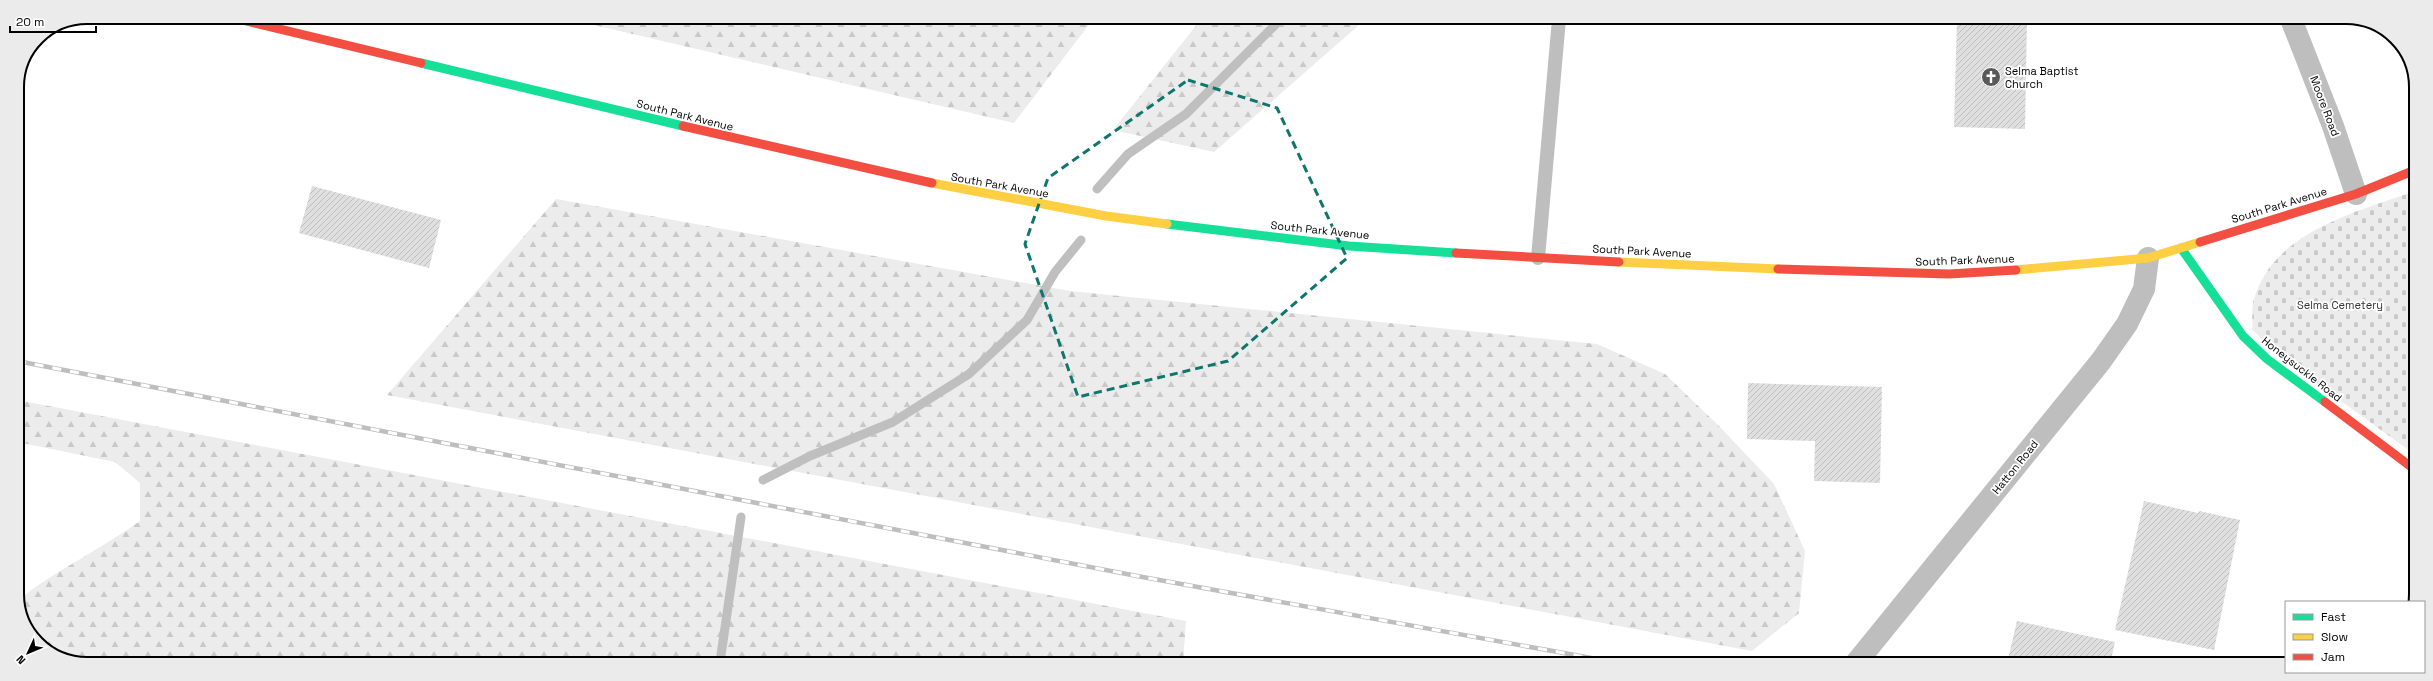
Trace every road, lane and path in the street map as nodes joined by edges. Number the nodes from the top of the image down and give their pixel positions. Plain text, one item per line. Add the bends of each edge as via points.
1 (259, 24) edge
2 (1558, 24) edge
3 (2293, 24) edge
4 (2409, 173) edge
5 (2356, 194) junction
6 (2180, 248) junction
7 (1538, 258) junction
8 (2148, 258) junction
9 (2409, 464) edge
10 (1862, 657) edge

1 - 7 street, South Park Avenue via 751,143 970,192 1106,216 1349,246
2 - 7 lane
3 - 5 street, Moore Road
4 - 5 street, South Park Avenue
5 - 6 street, South Park Avenue
6 - 8 street, South Park Avenue
6 - 9 street, Honeysuckle Road via 2243,336 2267,359
7 - 8 street, South Park Avenue via 1763,270 1949,274
8 - 10 street, Hatton Road via 2144,289 2127,324 2101,361

